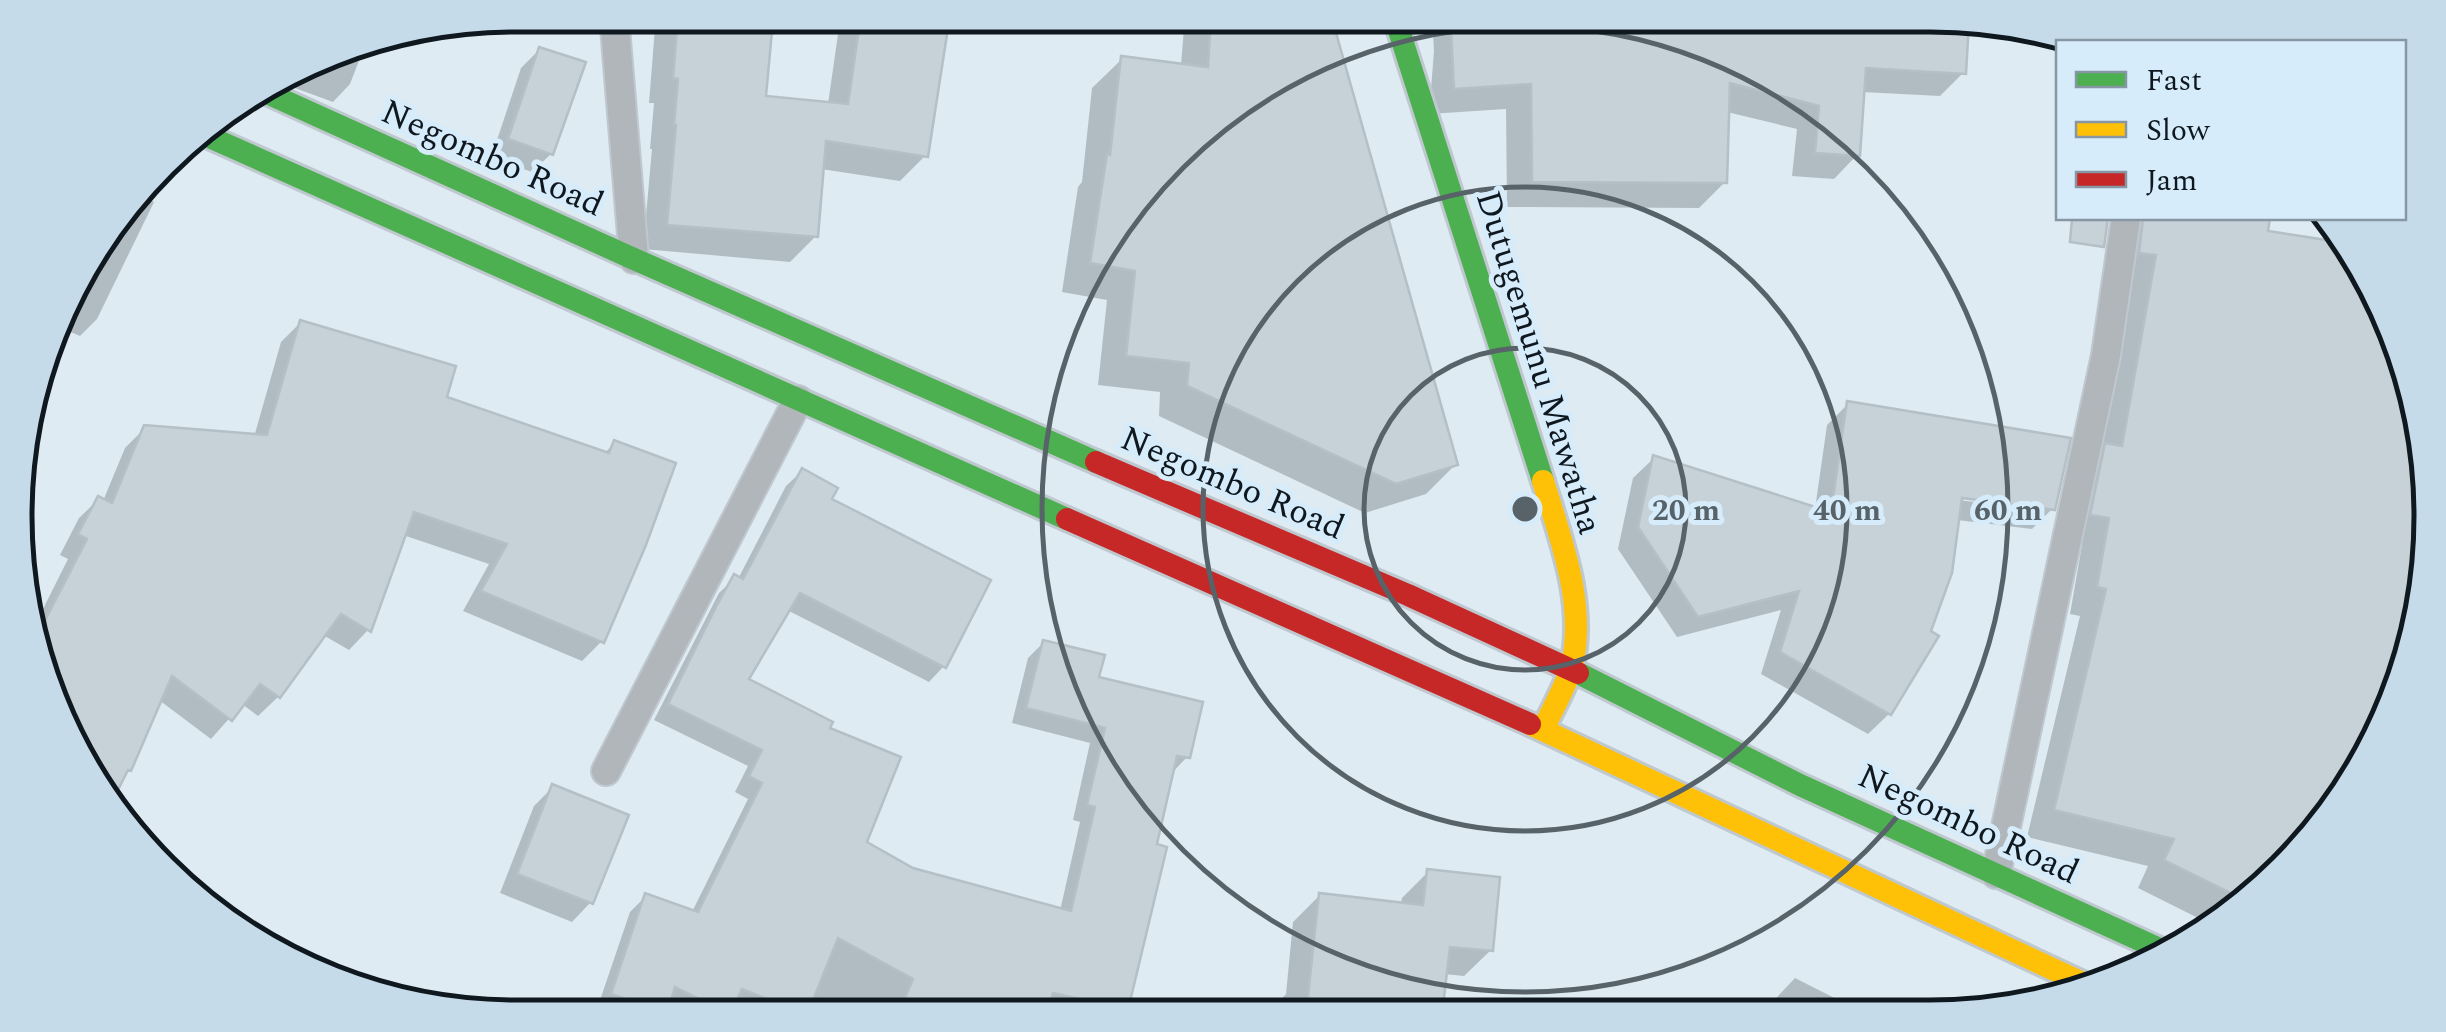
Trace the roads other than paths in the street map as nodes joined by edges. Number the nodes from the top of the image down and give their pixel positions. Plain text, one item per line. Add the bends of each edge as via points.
1 (615, 32) edge
2 (1399, 32) edge
3 (275, 96) edge
4 (213, 139) edge
5 (2126, 220) edge
6 (634, 259) junction
7 (798, 400) junction
8 (1571, 669) junction
9 (1543, 730) junction
10 (606, 772) dead end
11 (1996, 874) junction
12 (2152, 946) edge
13 (2072, 978) edge

1 - 6 lane
2 - 8 main road, Dutugemunu Mawatha via 1571,579 1578,628
3 - 6 main road, Negombo Road
4 - 7 main road
5 - 11 lane via 2106,355
6 - 8 main road, Negombo Road
7 - 9 main road
7 - 10 lane
8 - 9 main road, Dutugemunu Mawatha
8 - 11 main road, Negombo Road
9 - 13 main road
11 - 12 main road, Negombo Road

